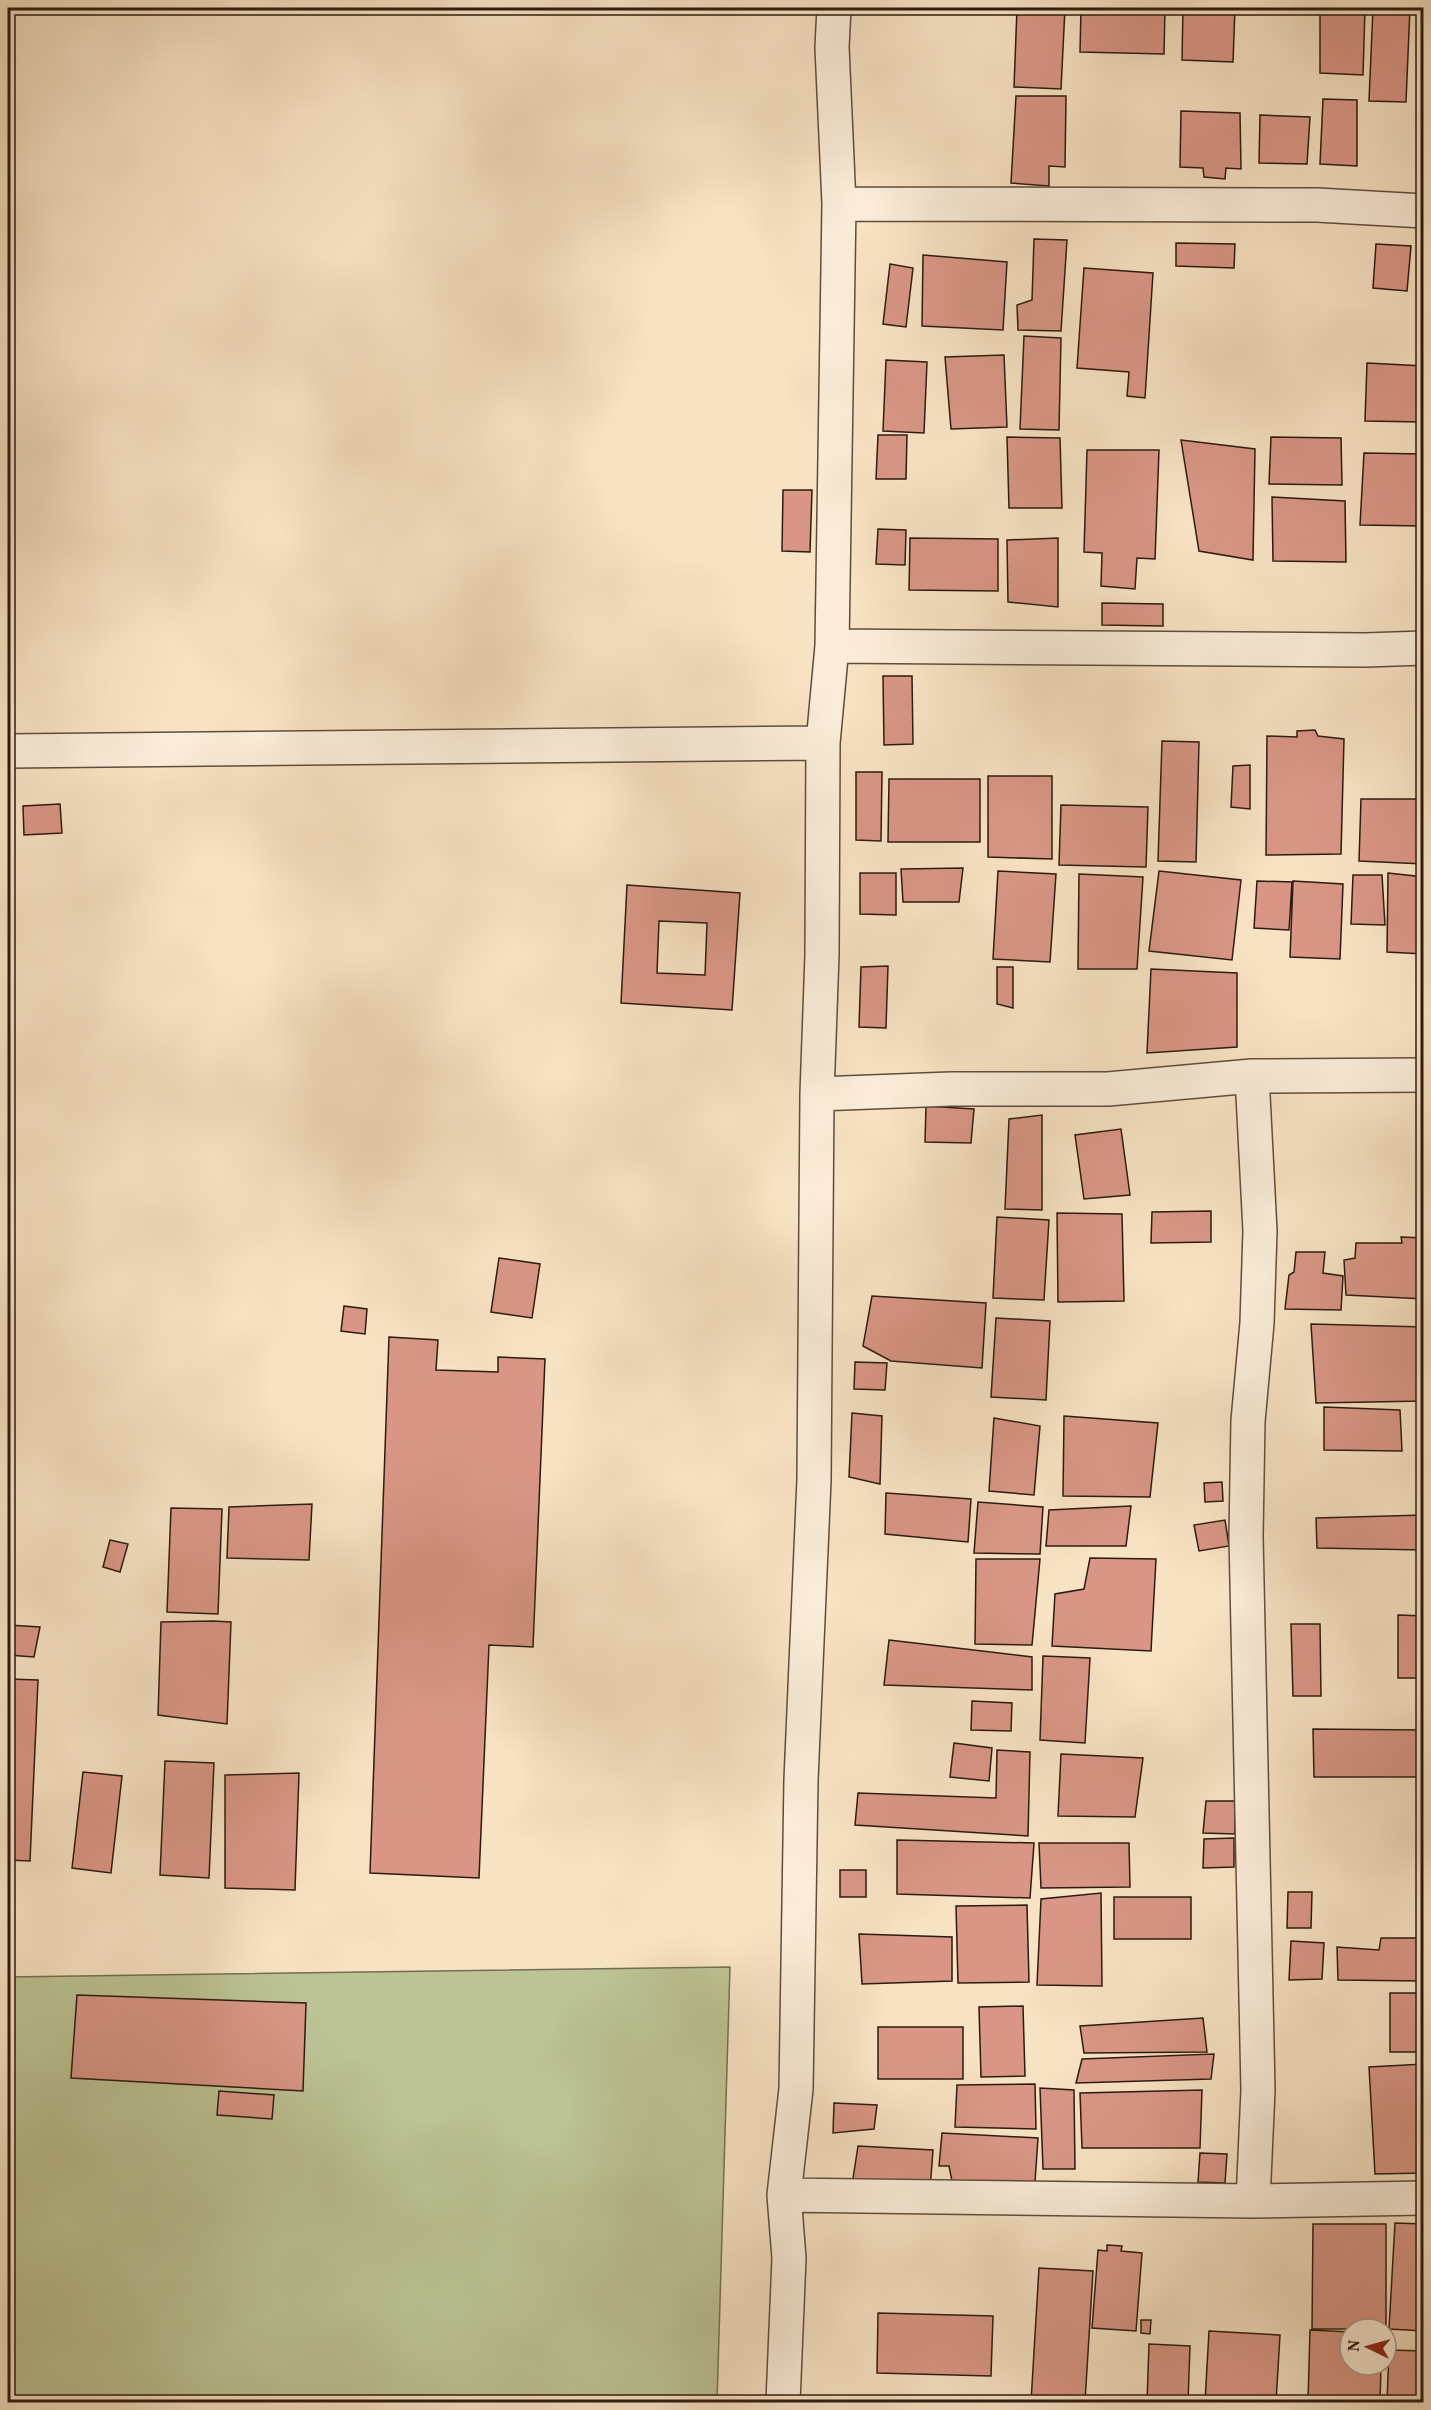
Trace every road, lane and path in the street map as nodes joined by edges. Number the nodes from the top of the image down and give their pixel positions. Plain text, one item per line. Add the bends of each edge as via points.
1 (834, 8) edge
2 (839, 204) junction
3 (1424, 211) edge
4 (832, 646) junction
5 (1424, 648) edge
6 (823, 743) junction
7 (8, 751) edge
8 (1424, 1075) edge
9 (1252, 1076) junction
10 (817, 1094) junction
11 (784, 2195) junction
12 (1424, 2198) edge
13 (1253, 2201) junction
14 (783, 2403) edge

1 - 2 street
2 - 3 street via 1317,205
2 - 4 street
4 - 5 street
4 - 6 street
6 - 7 street
6 - 10 street
8 - 9 street
9 - 10 street via 1108,1089
9 - 13 street via 1260,1230 1248,1421 1246,1536 1258,2090
10 - 11 street via 814,1480 801,1780 796,2089
11 - 13 street
11 - 14 street via 789,2258
12 - 13 street

